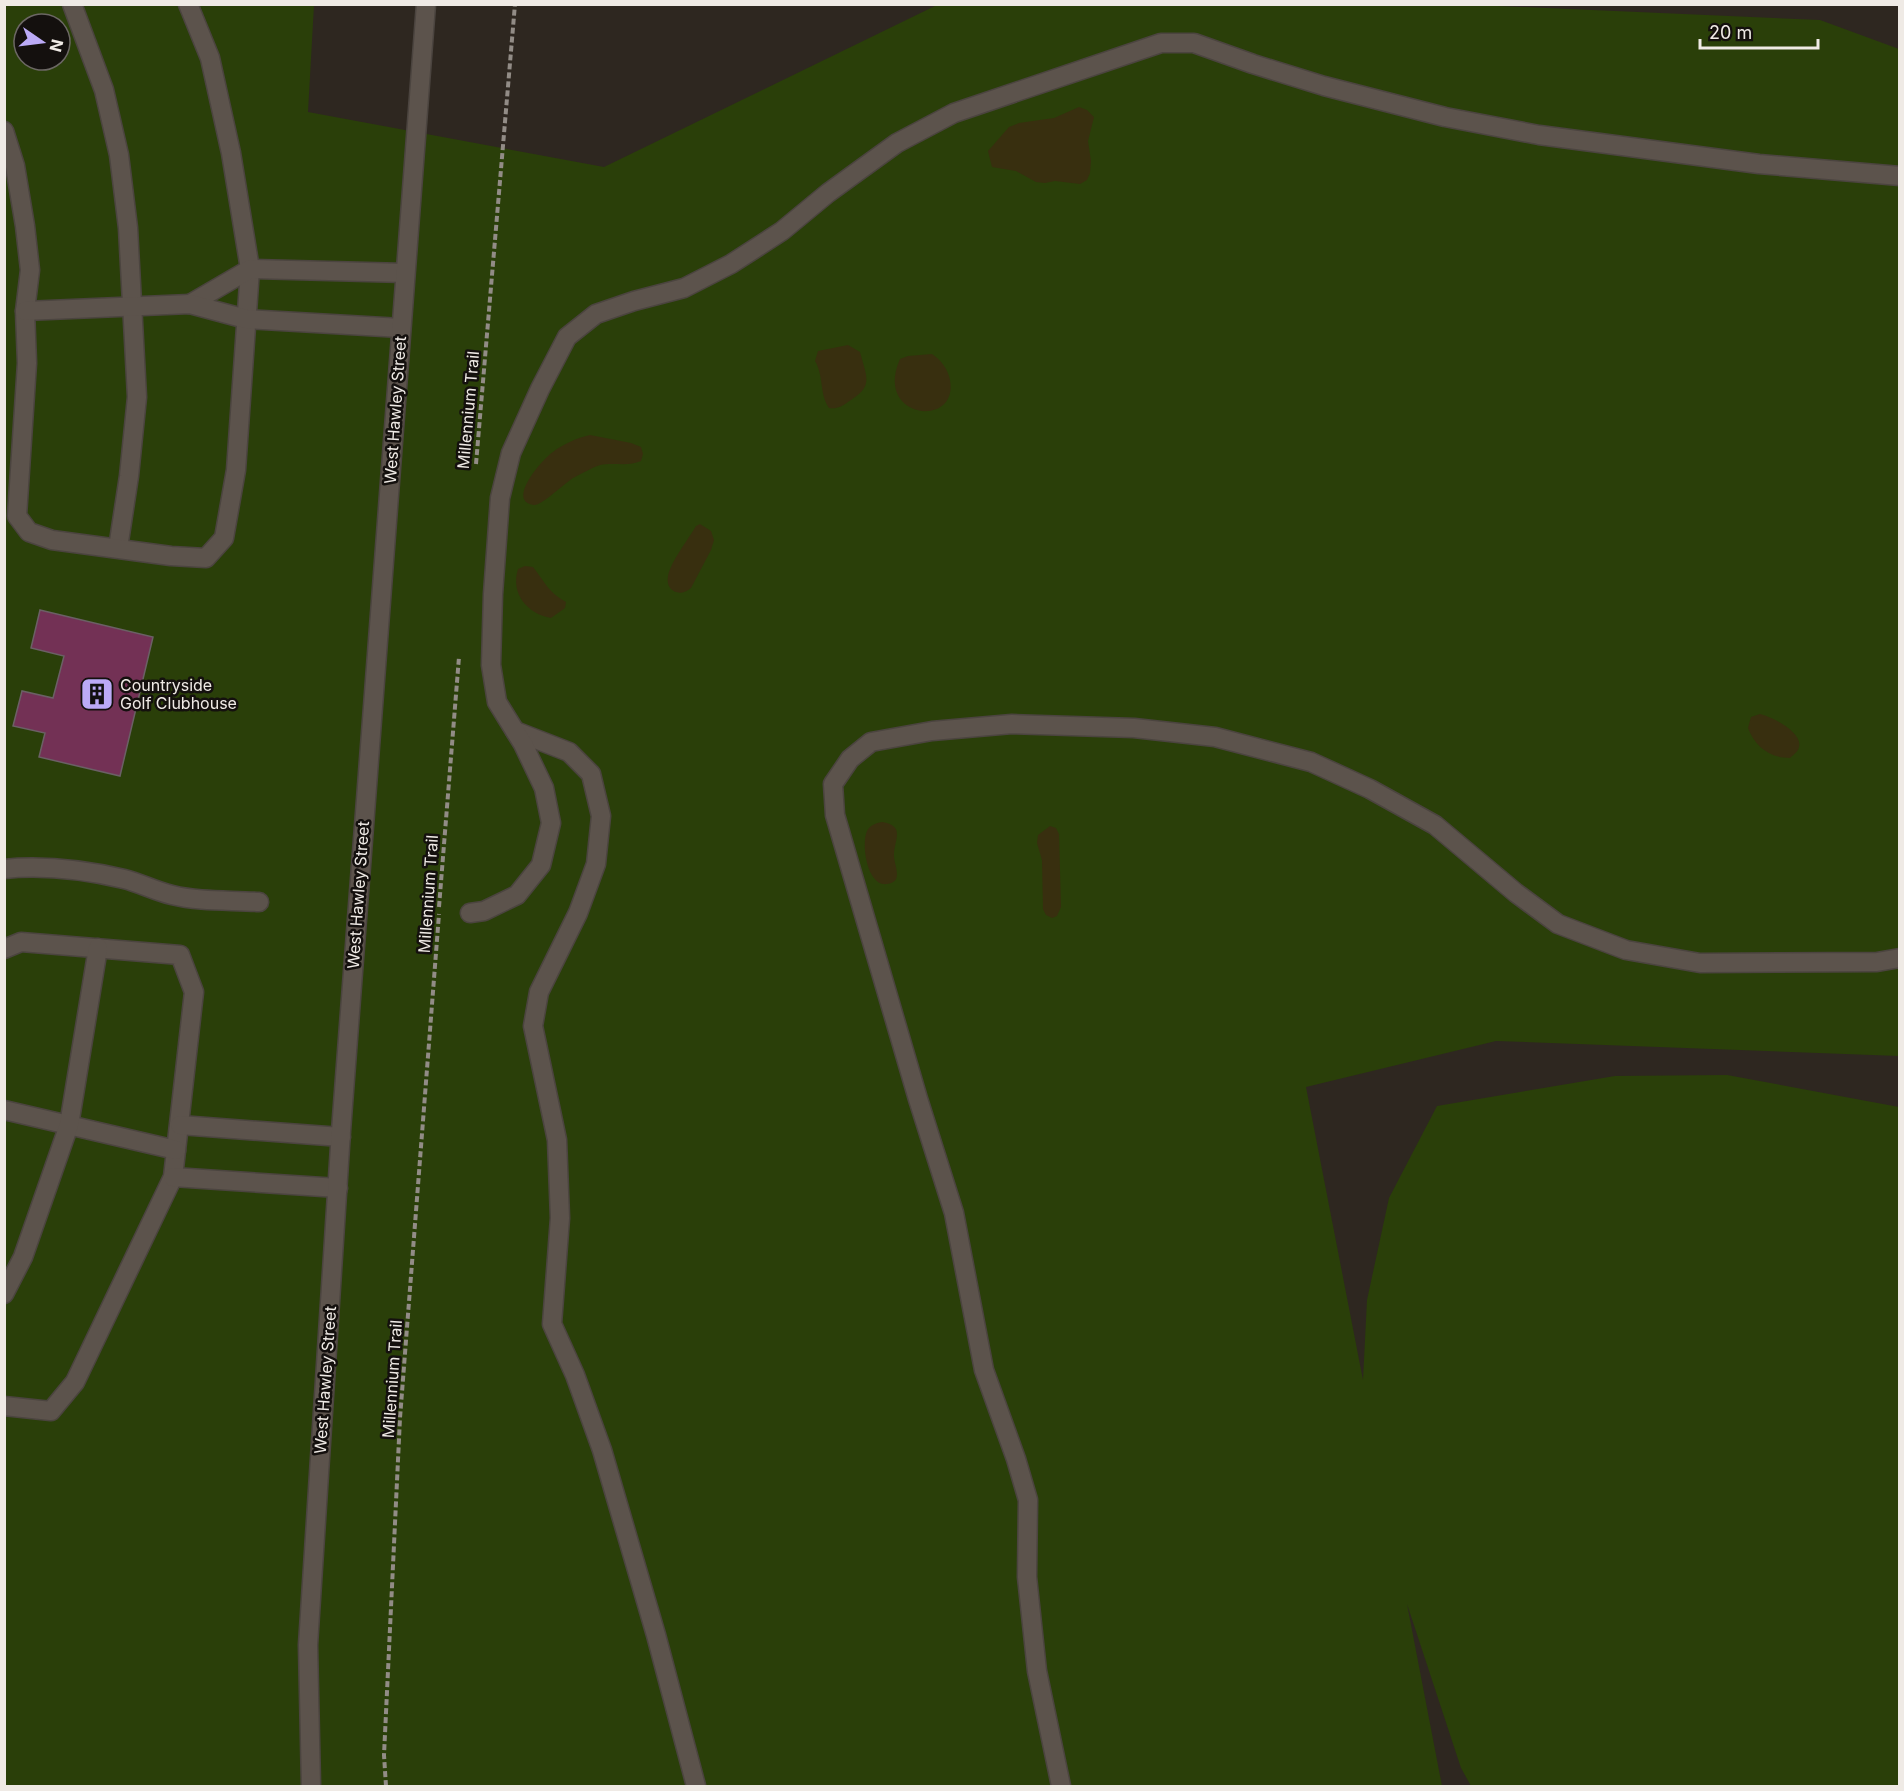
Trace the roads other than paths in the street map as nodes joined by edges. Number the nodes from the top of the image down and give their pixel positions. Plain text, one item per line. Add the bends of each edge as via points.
1 (72, 4) edge
2 (188, 4) edge
3 (426, 4) edge
4 (4, 131) edge
5 (1899, 176) edge
6 (250, 269) junction
7 (405, 273) junction
8 (190, 304) junction
9 (134, 306) junction
10 (25, 311) junction
11 (246, 320) junction
12 (401, 328) junction
13 (118, 548) junction
14 (515, 731) junction
15 (4, 869) edge
16 (259, 902) dead end
17 (470, 913) dead end
18 (98, 948) junction
19 (4, 949) edge
20 (1899, 958) edge
21 (4, 1110) edge
22 (69, 1125) junction
23 (180, 1125) junction
24 (341, 1137) junction
25 (176, 1150) junction
26 (173, 1178) junction
27 (338, 1188) junction
28 (4, 1294) edge
29 (4, 1406) edge
30 (311, 1786) edge
31 (696, 1786) edge
32 (1061, 1786) edge

1 - 9 street via 104,90 119,155
2 - 6 street via 210,58
3 - 7 street, West Hawley Street
4 - 10 street via 15,166 25,226 30,270
5 - 14 street via 1758,164 1539,135 1445,117 1324,86 1194,43 1161,43 954,113 897,143 782,231 731,264 684,288 596,314 567,337 511,453 500,498 491,664 497,702
6 - 7 street
6 - 8 street
6 - 11 street
7 - 12 street, West Hawley Street
8 - 9 street
8 - 11 street
9 - 10 street
9 - 13 street via 137,397
10 - 13 street via 27,363 17,516 29,532 52,540
11 - 12 street
11 - 13 street via 236,470 224,538 206,558
12 - 24 street, West Hawley Street
14 - 17 street via 544,788 551,824 544,855 518,895 484,911
14 - 31 street via 569,752 591,774 601,816 596,864 578,913 539,992 534,1026 557,1140 560,1218 552,1324 602,1450
15 - 16 street via 75,870 124,879 189,899
18 - 19 street via 21,942
18 - 22 street
18 - 23 street via 180,955 194,992
20 - 32 street via 1866,962 1700,963 1626,950 1558,924 1435,825 1370,789 1311,762 1215,737 1134,728 1012,724 932,731 872,742 850,759 833,784 835,815 954,1213 984,1370 1028,1500 1027,1577 1037,1671
21 - 22 street
22 - 25 street
22 - 28 street via 23,1257
23 - 24 street
23 - 25 street
24 - 27 street, West Hawley Street
25 - 26 street
26 - 27 street
26 - 29 street via 75,1382 51,1411
27 - 30 street, West Hawley Street via 308,1646

